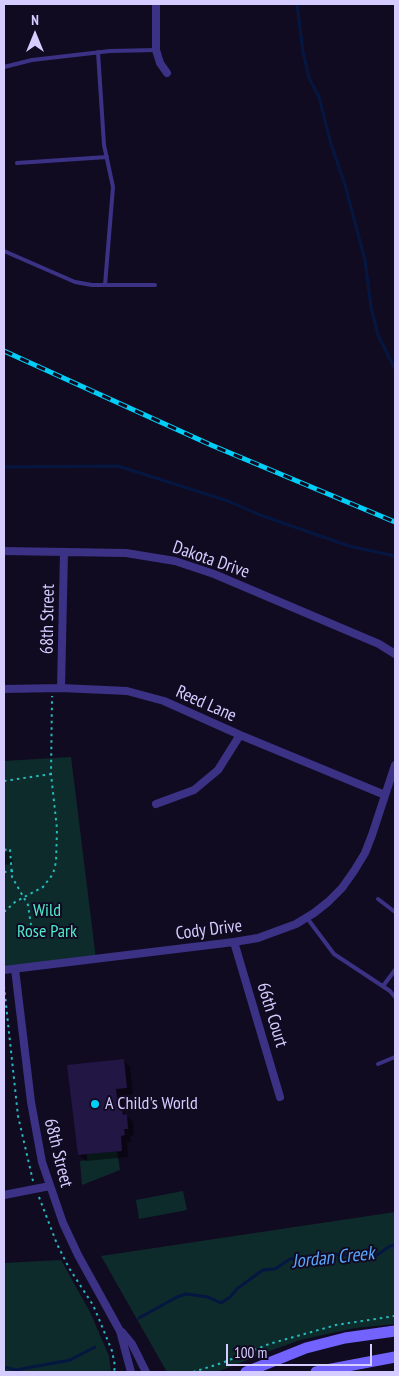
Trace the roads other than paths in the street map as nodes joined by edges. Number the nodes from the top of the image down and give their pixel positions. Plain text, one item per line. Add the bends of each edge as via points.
1 (156, 4) edge
2 (156, 50) junction
3 (98, 52) junction
4 (4, 67) edge
5 (167, 73) dead end
6 (107, 157) junction
7 (17, 163) dead end
8 (4, 251) edge
9 (105, 285) junction
10 (155, 285) dead end
11 (4, 551) edge
12 (64, 552) junction
13 (395, 654) edge
14 (61, 688) junction
15 (4, 689) edge
16 (240, 735) junction
17 (395, 765) edge
18 (385, 795) junction
19 (156, 804) dead end
20 (378, 899) dead end
21 (395, 912) edge
22 (307, 918) junction
23 (234, 942) junction
24 (15, 969) junction
25 (4, 970) edge
26 (395, 970) edge
27 (383, 986) junction
28 (395, 996) edge
29 (395, 1057) edge
30 (378, 1064) dead end
31 (280, 1097) dead end
32 (50, 1186) junction
33 (4, 1195) edge
34 (120, 1330) junction
35 (395, 1331) edge
36 (395, 1357) edge
37 (131, 1372) edge
38 (146, 1372) edge
39 (246, 1372) edge
40 (316, 1372) edge

1 - 2 street
2 - 3 lane
2 - 5 street
3 - 4 lane via 32,60
3 - 6 lane
6 - 7 lane
6 - 9 lane via 113,196
8 - 9 lane via 75,282
9 - 10 lane
11 - 12 street, Dakota Drive
12 - 13 street, Dakota Drive via 134,554 190,565 380,644
12 - 14 street, 68th Street
14 - 15 street, Reed Lane
14 - 16 street, Reed Lane via 127,691 164,701
16 - 18 street, Reed Lane
16 - 19 street via 218,770 194,790
17 - 18 street, Cody Drive
18 - 22 street, Cody Drive via 372,835 354,871 342,888
20 - 21 lane
22 - 23 street, Cody Drive via 275,933
22 - 27 lane via 334,954
23 - 24 street, Cody Drive
23 - 31 street, 66th Court
24 - 25 street, Cody Drive
24 - 32 street, 68th Street via 35,1127
26 - 27 lane
27 - 28 lane
29 - 30 lane
32 - 33 street
32 - 34 street, 68th Street via 78,1255
34 - 37 street, 68th Street
34 - 38 street, 68th Street via 132,1344
35 - 39 main road via 345,1338 306,1348
36 - 40 main road

